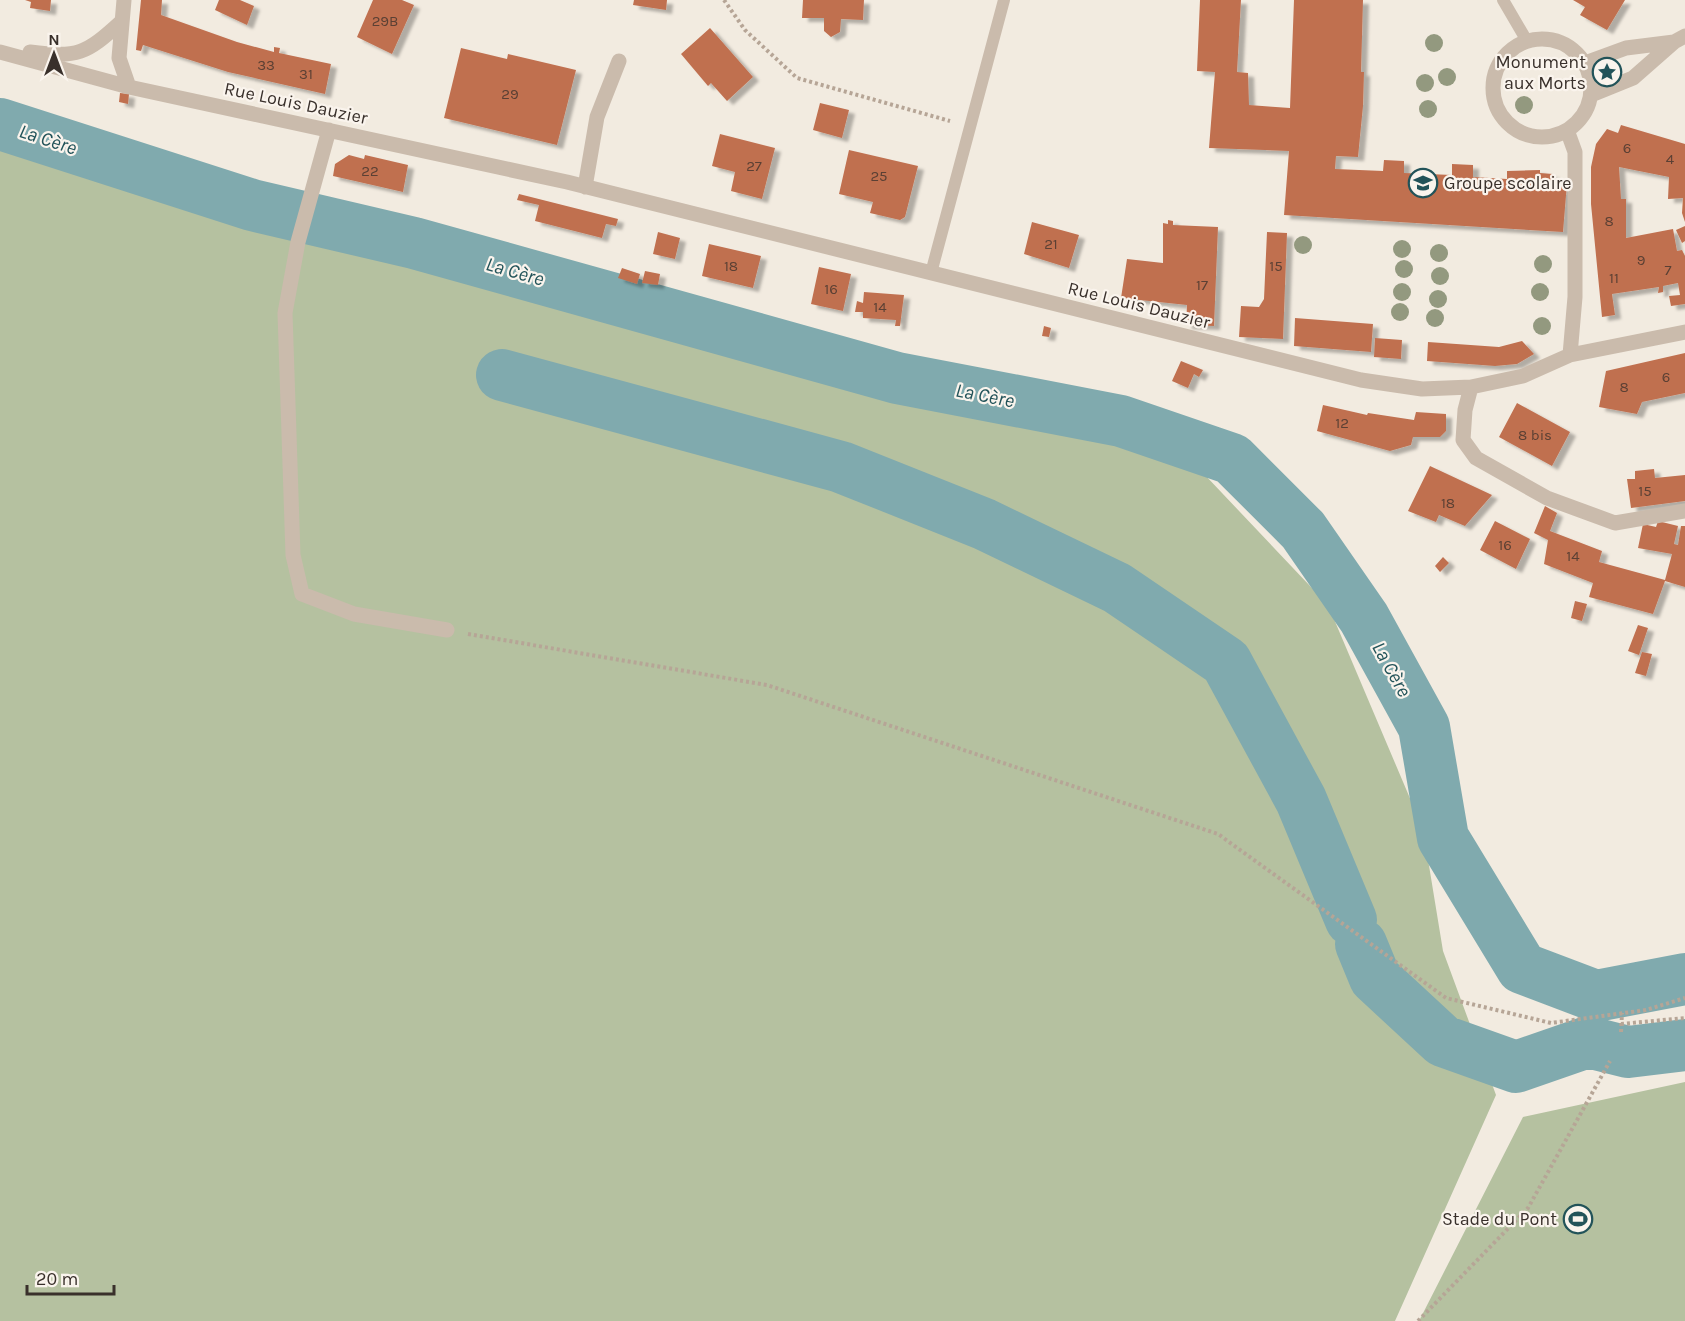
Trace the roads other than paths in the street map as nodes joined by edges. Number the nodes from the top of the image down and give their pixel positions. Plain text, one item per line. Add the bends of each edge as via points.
1 (124, 0) edge
2 (1004, 0) edge
3 (1503, 0) edge
4 (121, 22) junction
5 (1679, 39) edge
6 (1527, 40) junction
7 (0, 50) edge
8 (619, 62) dead end
9 (1585, 63) junction
10 (129, 87) junction
11 (1591, 95) junction
12 (329, 130) junction
13 (1568, 130) junction
14 (585, 187) junction
15 (931, 273) junction
16 (1685, 332) edge
17 (1570, 355) junction
18 (1471, 387) junction
19 (1685, 511) edge
20 (447, 630) road end

1 - 4 street
2 - 15 lane
3 - 6 lane
4 - 7 street via 100,41 65,56
4 - 10 street via 119,58
5 - 9 street via 1626,48
5 - 11 street via 1633,78
6 - 9 street via 1560,42 1575,50
6 - 13 street via 1501,60 1494,75 1497,108 1506,122 1535,137 1552,137
7 - 10 street, Rue Louis Dauzier
8 - 14 street via 597,117
9 - 11 street
10 - 12 street, Rue Louis Dauzier
11 - 13 street via 1586,112
12 - 14 street, Rue Louis Dauzier
12 - 20 street via 304,221 285,313 293,555 302,594 354,614
13 - 17 street via 1575,152 1575,297
14 - 15 street, Rue Louis Dauzier
15 - 18 street, Rue Louis Dauzier via 1361,380 1422,389
16 - 17 street, Rue Louis Dauzier
17 - 18 street, Rue Louis Dauzier via 1522,376
18 - 19 street via 1463,440 1476,458 1547,498 1615,523

